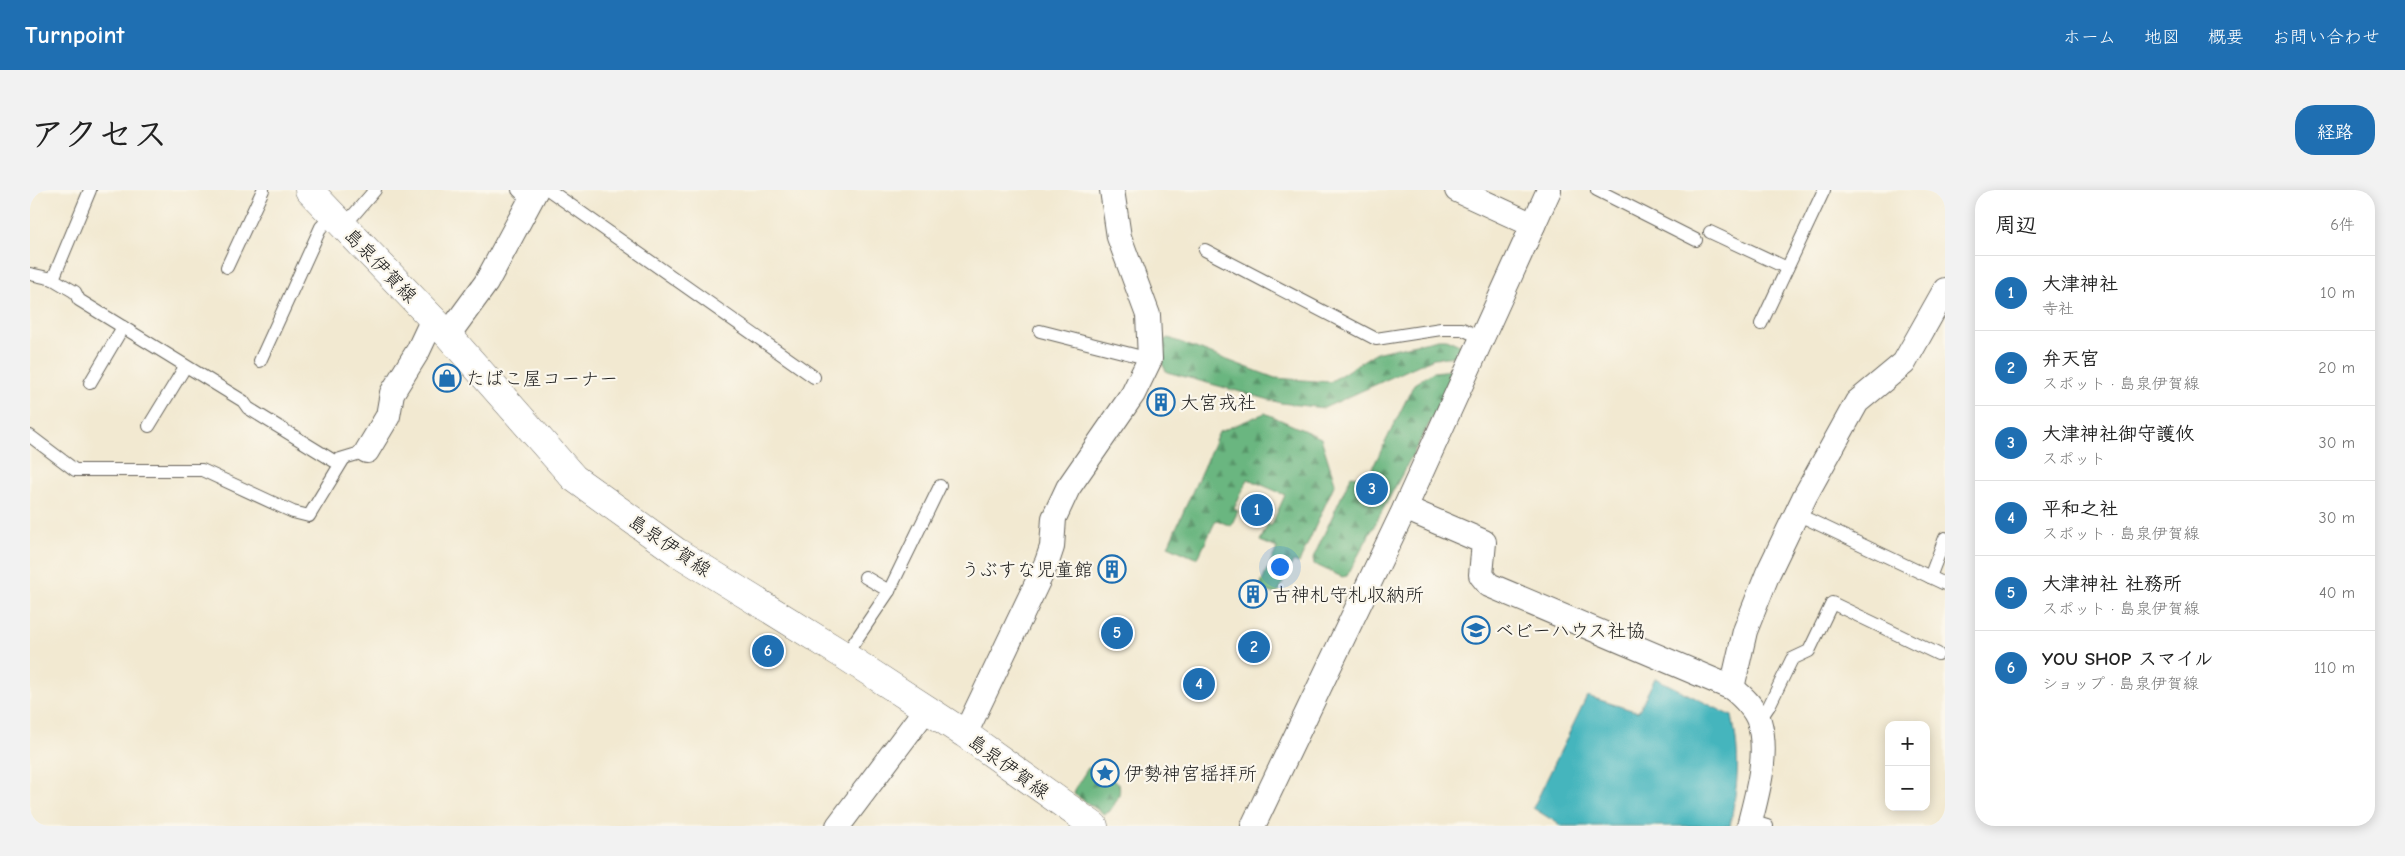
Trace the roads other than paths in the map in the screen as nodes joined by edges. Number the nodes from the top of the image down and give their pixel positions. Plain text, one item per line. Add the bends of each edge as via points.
1 (90, 190) edge
2 (263, 190) edge
3 (310, 190) edge
4 (375, 190) edge
5 (1112, 190) edge
6 (1458, 190) edge
7 (1549, 190) edge
8 (1596, 190) edge
9 (1824, 190) edge
10 (533, 193) edge
11 (339, 221) junction
12 (1533, 225) junction
13 (1710, 232) dead end
14 (1696, 240) dead end
15 (1205, 250) dead end
16 (227, 267) dead end
17 (1787, 268) junction
18 (30, 274) edge
19 (53, 279) junction
20 (1945, 290) edge
21 (1762, 324) dead end
22 (123, 327) junction
23 (440, 327) junction
24 (1040, 332) dead end
25 (1482, 338) junction
26 (1150, 359) junction
27 (260, 361) dead end
28 (185, 367) junction
29 (814, 377) dead end
30 (90, 383) dead end
31 (149, 426) dead end
32 (30, 436) edge
33 (367, 451) joint
34 (343, 460) junction
35 (940, 486) dead end
36 (1405, 508) junction
37 (1797, 514) junction
38 (1945, 538) edge
39 (865, 577) dead end
40 (1930, 577) junction
41 (1945, 584) edge
42 (889, 591) junction
43 (1938, 654) dead end
44 (845, 656) junction
45 (1732, 688) junction
46 (926, 709) junction
47 (1758, 721) junction
48 (965, 734) junction
49 (1756, 824) edge
50 (838, 826) edge
51 (1094, 826) edge
52 (1253, 826) edge

1 - 19 lane
2 - 16 lane
3 - 11 main road, 島泉伊賀線
4 - 11 lane
5 - 26 street via 1119,237 1148,315
6 - 12 street
7 - 12 street
8 - 14 lane
9 - 17 lane
10 - 23 street via 486,283
10 - 29 lane
11 - 23 main road, 島泉伊賀線
11 - 27 lane via 322,227
12 - 25 street
13 - 17 lane
15 - 25 lane via 1376,339 1441,329 1462,329
17 - 21 lane
18 - 19 lane
19 - 22 lane via 75,292 79,300
20 - 37 street via 1904,363 1857,402
22 - 28 lane
22 - 30 lane
23 - 33 street via 418,351 392,393 388,416
23 - 44 main road, 島泉伊賀線 via 574,478 677,552
24 - 26 lane
25 - 36 street
26 - 48 street via 1133,394 1068,488 1054,518 1048,562
28 - 31 lane
28 - 34 lane via 334,461
32 - 34 lane via 75,470 202,470 293,512 309,516
33 - 34 lane
35 - 42 lane
36 - 45 street via 1484,542 1481,575 1489,585
36 - 52 street
37 - 40 lane
37 - 45 street via 1768,573 1745,631
38 - 40 lane
39 - 42 lane
40 - 41 lane
42 - 44 lane
43 - 47 lane via 1832,603 1810,651 1792,659
44 - 46 main road, 島泉伊賀線
45 - 47 street via 1748,702
46 - 48 main road, 島泉伊賀線
46 - 50 street
47 - 49 street via 1761,744
48 - 51 main road, 島泉伊賀線

